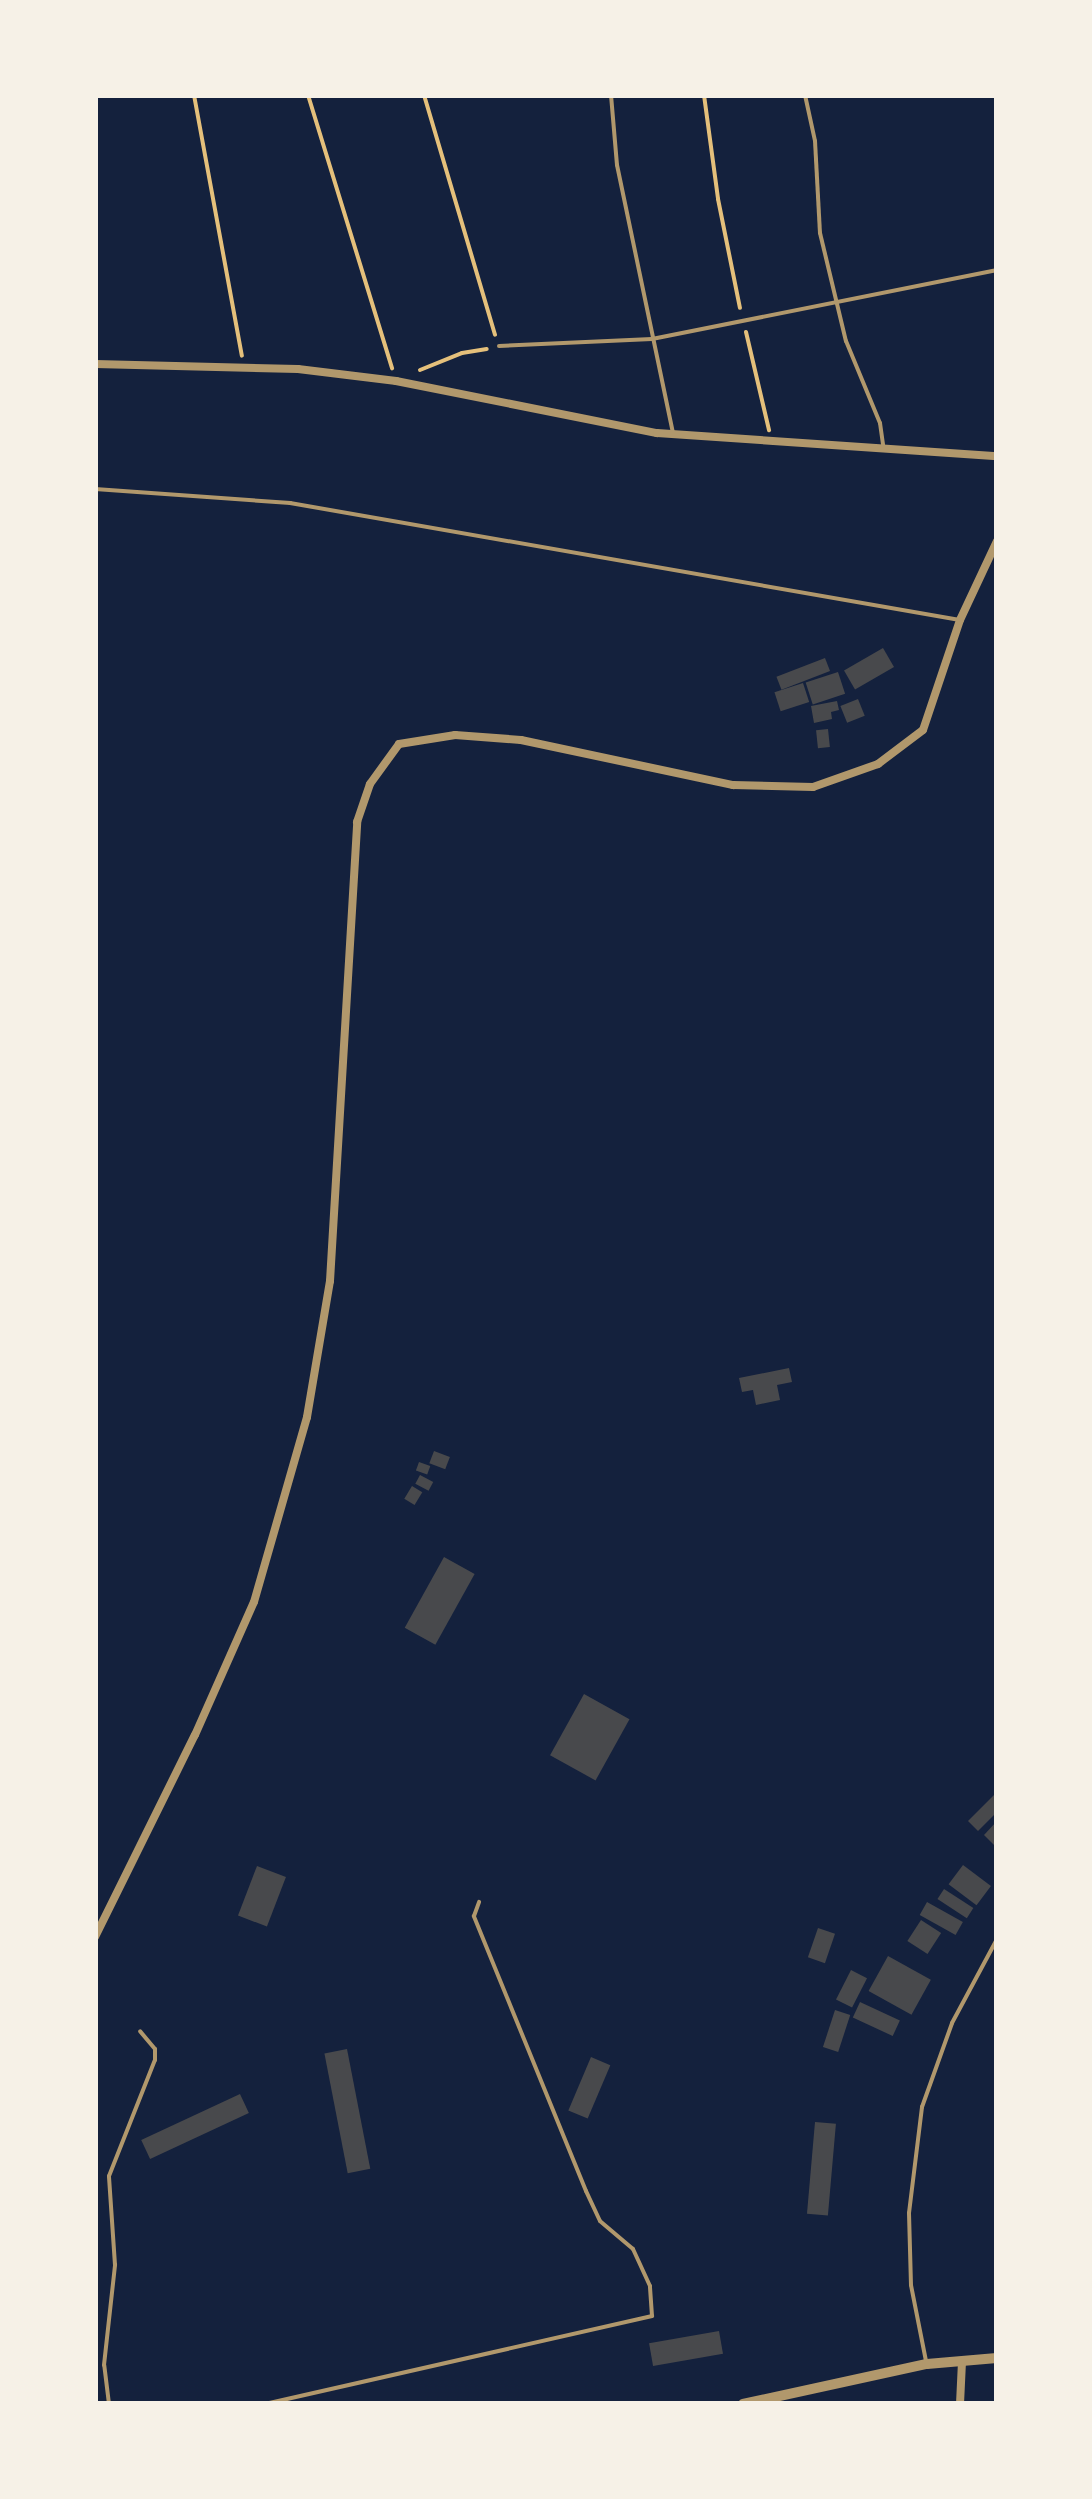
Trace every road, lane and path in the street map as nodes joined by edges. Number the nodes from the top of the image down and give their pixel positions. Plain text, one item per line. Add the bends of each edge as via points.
1 (194, 95) edge
2 (308, 95) edge
3 (424, 95) edge
4 (610, 95) edge
5 (704, 95) edge
6 (805, 95) edge
7 (969, 95) edge
8 (989, 95) edge
9 (997, 270) edge
10 (837, 303) junction
11 (744, 324) junction
12 (652, 338) junction
13 (498, 346) junction
14 (95, 364) edge
15 (244, 365) junction
16 (396, 380) junction
17 (673, 432) junction
18 (771, 439) junction
19 (883, 446) junction
20 (997, 456) edge
21 (95, 489) edge
22 (997, 541) edge
23 (960, 620) junction
24 (479, 1902) dead end
25 (95, 1937) edge
26 (997, 1939) edge
27 (140, 2031) dead end
28 (997, 2358) edge
29 (962, 2362) junction
30 (926, 2364) junction
31 (109, 2404) edge
32 (265, 2404) edge
33 (743, 2404) edge
34 (960, 2404) edge

1 - 15 path
2 - 16 path
3 - 13 path
4 - 12 lane via 617,166
5 - 11 path
6 - 10 lane via 820,233
7 - 8 lane
9 - 10 lane
10 - 11 lane
10 - 19 lane
11 - 12 lane
11 - 18 path
12 - 13 lane
12 - 17 lane
13 - 16 path
14 - 15 street
15 - 16 street
16 - 17 street
17 - 18 street
18 - 19 street
19 - 20 street
21 - 23 lane via 290,503
22 - 23 street
23 - 25 street via 924,730 878,764 812,787 734,785 492,736 420,737 399,744 377,773 357,822 330,1281 307,1417 247,1618
24 - 32 lane via 474,1916 593,2206 600,2222 633,2249 650,2286 652,2316
26 - 30 lane via 952,2023 922,2107 910,2231 911,2285
27 - 31 lane via 156,2048 154,2060 110,2176 114,2265 104,2365
28 - 29 street
29 - 30 street
29 - 34 street
30 - 33 street

